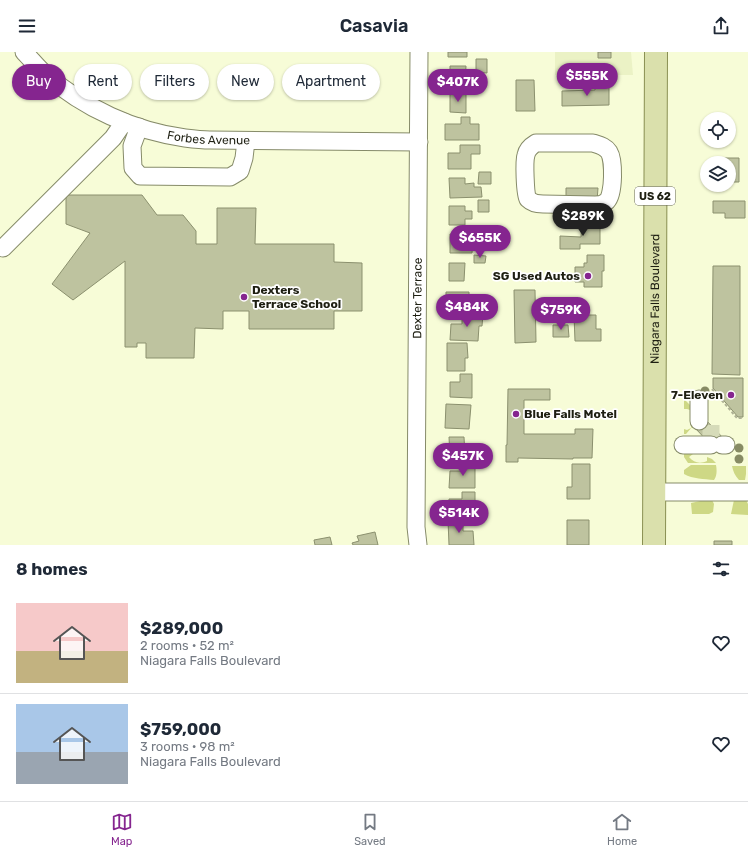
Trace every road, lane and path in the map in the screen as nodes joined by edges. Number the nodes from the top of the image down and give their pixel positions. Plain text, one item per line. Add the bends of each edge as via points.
1 (24, 52) edge
2 (419, 52) edge
3 (656, 52) edge
4 (132, 124) junction
5 (246, 141) junction
6 (418, 142) junction
7 (543, 143) junction
8 (536, 167) dead end
9 (3, 248) dead end
10 (705, 394) joint
11 (743, 418) dead end
12 (683, 444) dead end
13 (655, 492) junction
14 (748, 492) edge
15 (418, 545) edge
16 (654, 545) edge

1 - 4 street, Forbes Avenue via 44,74 68,93 105,114
2 - 6 street, Dexter Terrace
3 - 13 main road, Niagara Falls Boulevard / US 62
4 - 5 street, Forbes Avenue via 162,134 186,138
4 - 5 street via 133,168 140,176 230,177 240,171
4 - 9 street via 113,138
5 - 6 street, Forbes Avenue
6 - 15 street, Dexter Terrace
7 - 7 street via 531,146 526,156 527,198 537,204 595,205 607,201 611,195 612,160 605,148 593,143
7 - 8 street via 537,148
10 - 11 path via 737,418
10 - 12 street via 710,434
13 - 14 street
13 - 16 main road, Niagara Falls Boulevard / US 62

